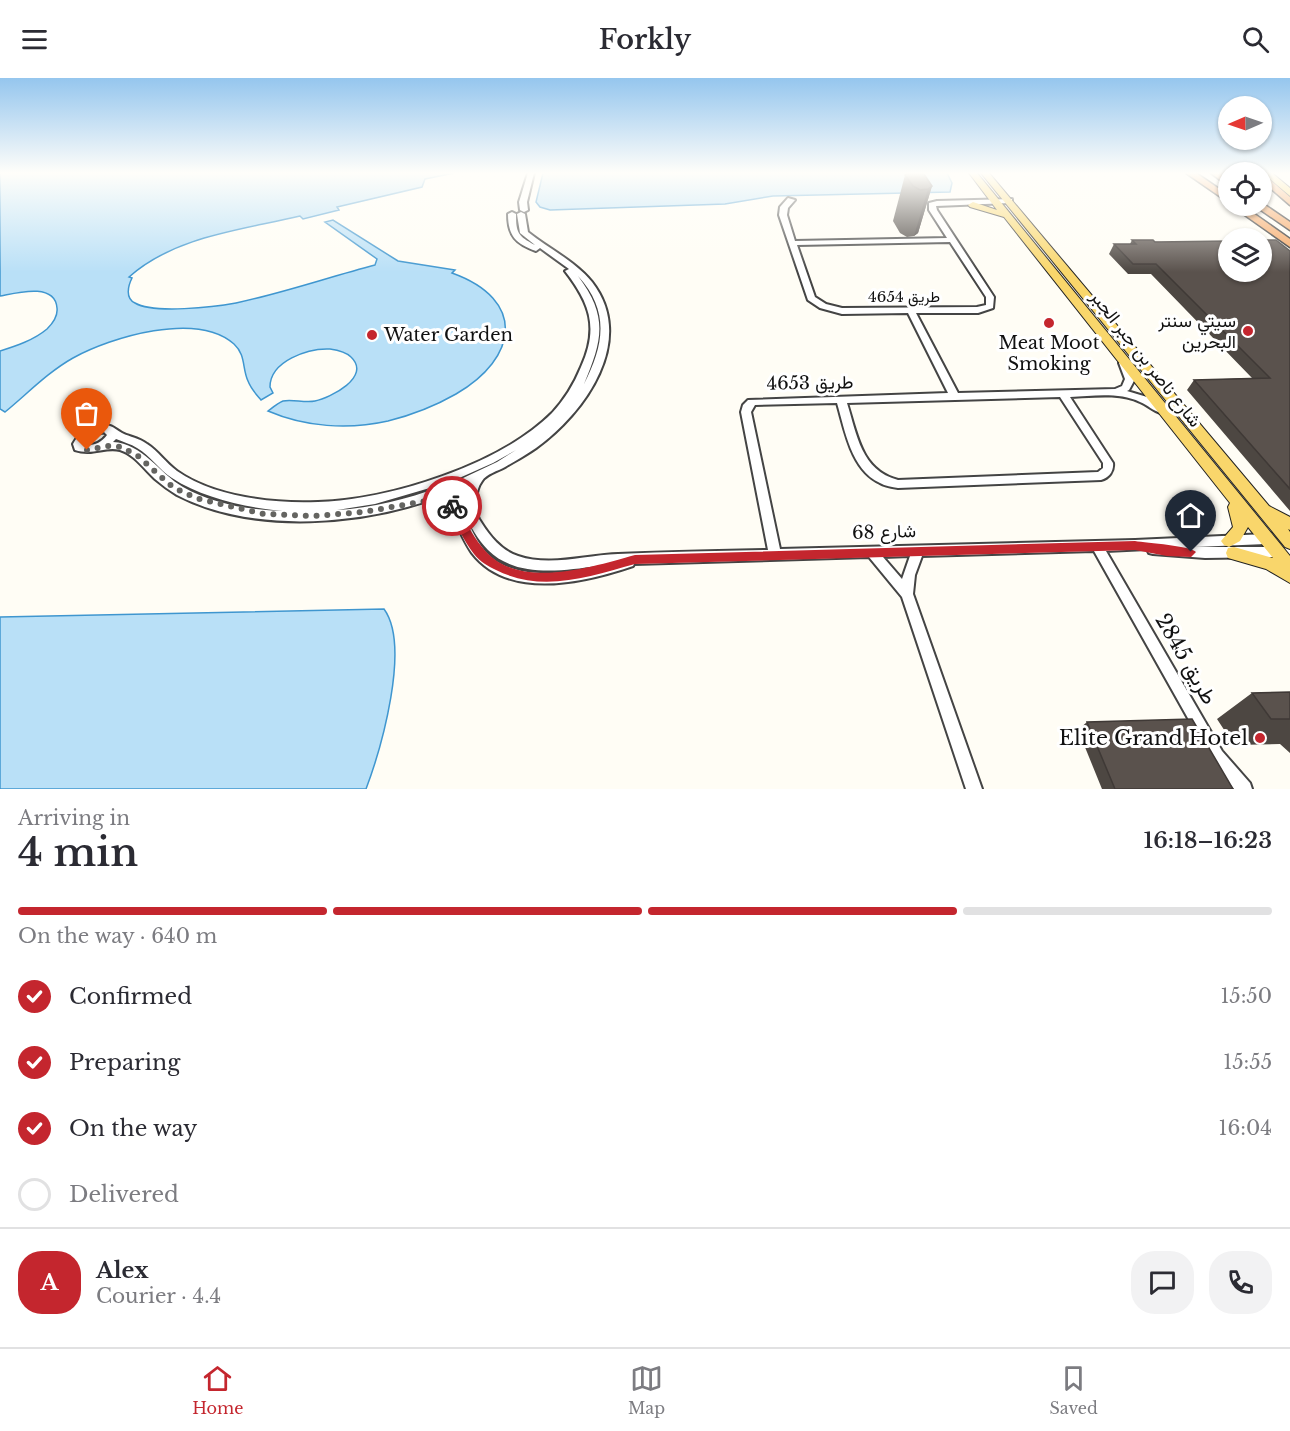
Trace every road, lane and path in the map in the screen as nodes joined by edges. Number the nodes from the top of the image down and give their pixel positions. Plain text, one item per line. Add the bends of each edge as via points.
1 (521, 206) edge
2 (787, 206) edge
3 (939, 206) edge
4 (984, 206) edge
5 (1004, 206) junction
6 (1272, 208) edge
7 (520, 210) junction
8 (1272, 214) edge
9 (1251, 216) edge
10 (1264, 216) edge
11 (1290, 221) edge
12 (1290, 226) edge
13 (952, 240) junction
14 (1290, 240) edge
15 (792, 243) junction
16 (1290, 244) edge
17 (911, 311) junction
18 (1123, 362) junction
19 (1116, 392) junction
20 (1063, 394) junction
21 (955, 397) junction
22 (841, 399) junction
23 (1162, 411) junction
24 (112, 431) junction
25 (99, 447) junction
26 (479, 475) junction
27 (448, 483) junction
28 (1226, 490) junction
29 (400, 504) junction
30 (455, 508) junction
31 (470, 513) junction
32 (1284, 541) edge
33 (1097, 546) junction
34 (1232, 547) junction
35 (918, 550) junction
36 (872, 552) junction
37 (775, 555) junction
38 (635, 559) junction
39 (1290, 568) edge
40 (1290, 577) edge
41 (907, 594) junction
42 (974, 789) edge
43 (1244, 789) edge

1 - 7 street
2 - 15 street, طريق 4654 via 783,212
3 - 13 street, طريق 4654 via 933,210
4 - 5 main road
5 - 18 main road, شارع ناصر بن جبر الجبر
5 - 32 main road, شارع ناصر بن جبر الجبر via 1259,505
6 - 11 highway
7 - 26 street via 524,233 587,279 602,310 605,344 588,388 560,423 534,444
7 - 27 street via 513,233 560,264 584,290 595,320 591,360 576,389 548,421 527,438
8 - 12 highway
9 - 16 highway
10 - 14 highway
13 - 15 street
13 - 17 street, طريق 4654 via 992,304 978,310
15 - 17 street, طريق 4654 via 811,298 819,304 842,311
17 - 21 street
18 - 19 street via 1130,379 1126,388
18 - 23 main road, شارع ناصر بن جبر الجبر
19 - 20 street, طريق 4653
19 - 23 street, طريق 4653 via 1143,399
20 - 21 street, طريق 4653
20 - 22 street via 1108,463 1108,470 1101,476 887,482 863,464
21 - 22 street, طريق 4653
22 - 37 street, طريق 4653 via 758,401 747,407
23 - 28 main road, شارع ناصر بن جبر الجبر
24 - 25 street via 111,439
24 - 25 street via 93,430 82,436 78,444 87,450
24 - 27 street via 144,446 176,475 210,491 253,503 339,506
25 - 29 street via 121,447 182,492 245,511 315,516
26 - 27 street
26 - 31 street via 471,488
27 - 29 street
27 - 30 street
27 - 31 street
28 - 32 main road, شارع ناصر بن جبر الجبر
28 - 34 main road via 1239,514 1241,527
29 - 30 street via 438,499
30 - 38 street via 478,550 489,561 515,574 575,576
31 - 38 street via 493,547 514,559 541,564
32 - 34 street, شارع 68
32 - 39 main road, شارع ناصر بن جبر الجبر
33 - 34 street, شارع 68 via 1135,545 1167,551
33 - 35 street, شارع 68
33 - 43 street, طريق 2845 via 1217,756
34 - 40 main road
35 - 36 street, شارع 68
35 - 41 street
36 - 37 street, شارع 68
36 - 41 street
37 - 38 street, شارع 68
41 - 42 street

